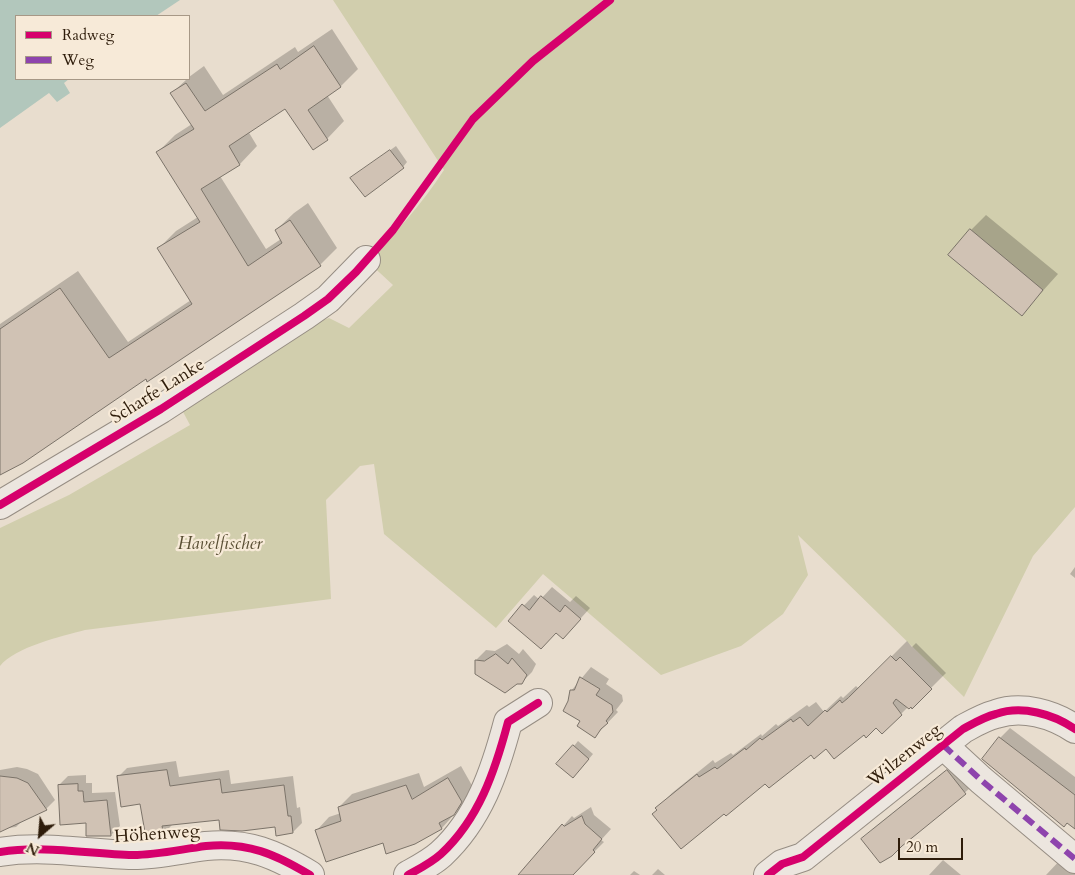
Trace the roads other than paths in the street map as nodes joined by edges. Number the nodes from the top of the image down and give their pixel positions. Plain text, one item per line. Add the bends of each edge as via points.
1 (366, 260) dead end
2 (0, 505) edge
3 (538, 703) dead end
4 (1075, 729) edge
5 (943, 744) junction
6 (0, 852) edge
7 (1075, 859) edge
8 (775, 869) edge
9 (310, 875) edge
10 (408, 875) edge

1 - 2 street, Scharfe Lanke via 328,299 304,316 161,409
3 - 10 street via 508,722 491,780 464,828 440,854
4 - 5 street, Wilzenweg via 1062,720 1031,711 998,713 963,729
5 - 7 street
5 - 8 street, Wilzenweg via 803,857
6 - 9 street, Höhenweg via 20,849 136,855 207,846 237,846 264,851

